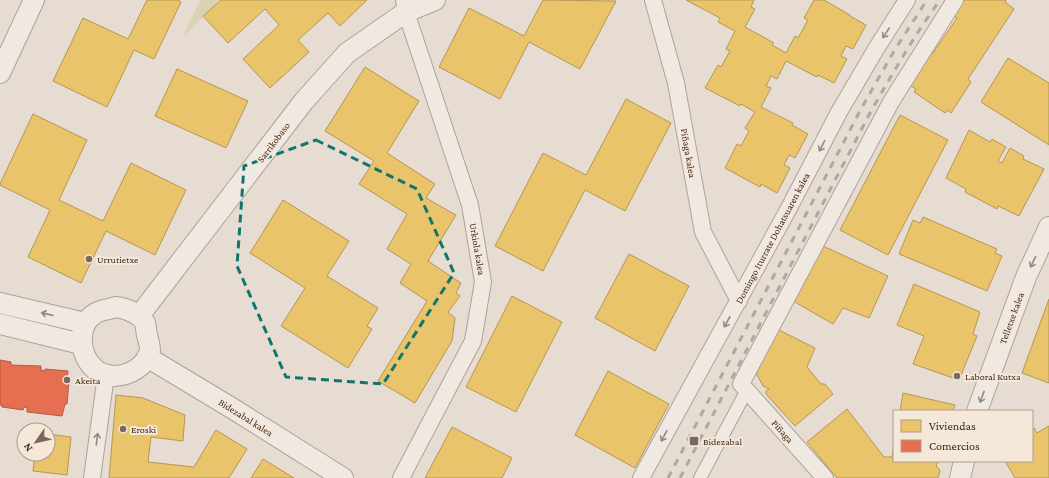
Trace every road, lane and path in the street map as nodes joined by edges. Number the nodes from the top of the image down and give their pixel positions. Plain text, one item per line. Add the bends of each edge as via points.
1 (34, 0) edge
2 (435, 0) edge
3 (653, 0) edge
4 (907, 0) edge
5 (955, 0) edge
6 (405, 6) edge
7 (0, 73) edge
8 (1049, 226) edge
9 (739, 302) junction
10 (0, 303) edge
11 (139, 316) junction
12 (85, 323) junction
13 (0, 324) edge
14 (81, 344) junction
15 (147, 358) junction
16 (106, 376) junction
17 (744, 387) junction
18 (977, 410) edge
19 (964, 462) edge
20 (92, 478) edge
21 (343, 478) edge
22 (401, 478) edge
23 (640, 478) edge
24 (700, 478) edge
25 (825, 478) edge
26 (960, 478) edge

1 - 7 street
2 - 6 street, Sarrikobaso
3 - 9 street, Piñaga kalea via 676,83 703,232
4 -> 9 street, Domingo Iturrate Dohatsuaren kalea via 839,112
5 - 17 street via 891,102
6 - 11 street, Sarrikobaso via 348,53 304,101
6 - 22 street, Urkiola kalea via 470,205 484,282 473,341
8 -> 18 street, Telletxe kalea via 1026,277
9 -> 23 street, Domingo Iturrate Dohatsuaren kalea
12 -> 10 street
11 - 12 street via 116,307 96,313
11 - 15 street via 144,322 150,348
12 - 14 street
13 - 14 street
14 - 16 street via 87,361 95,370
15 - 16 street via 135,371 118,376
15 - 21 street, Bidezabal kalea
20 -> 16 street
17 - 24 street
17 - 25 street, Piñaga
19 - 26 street

